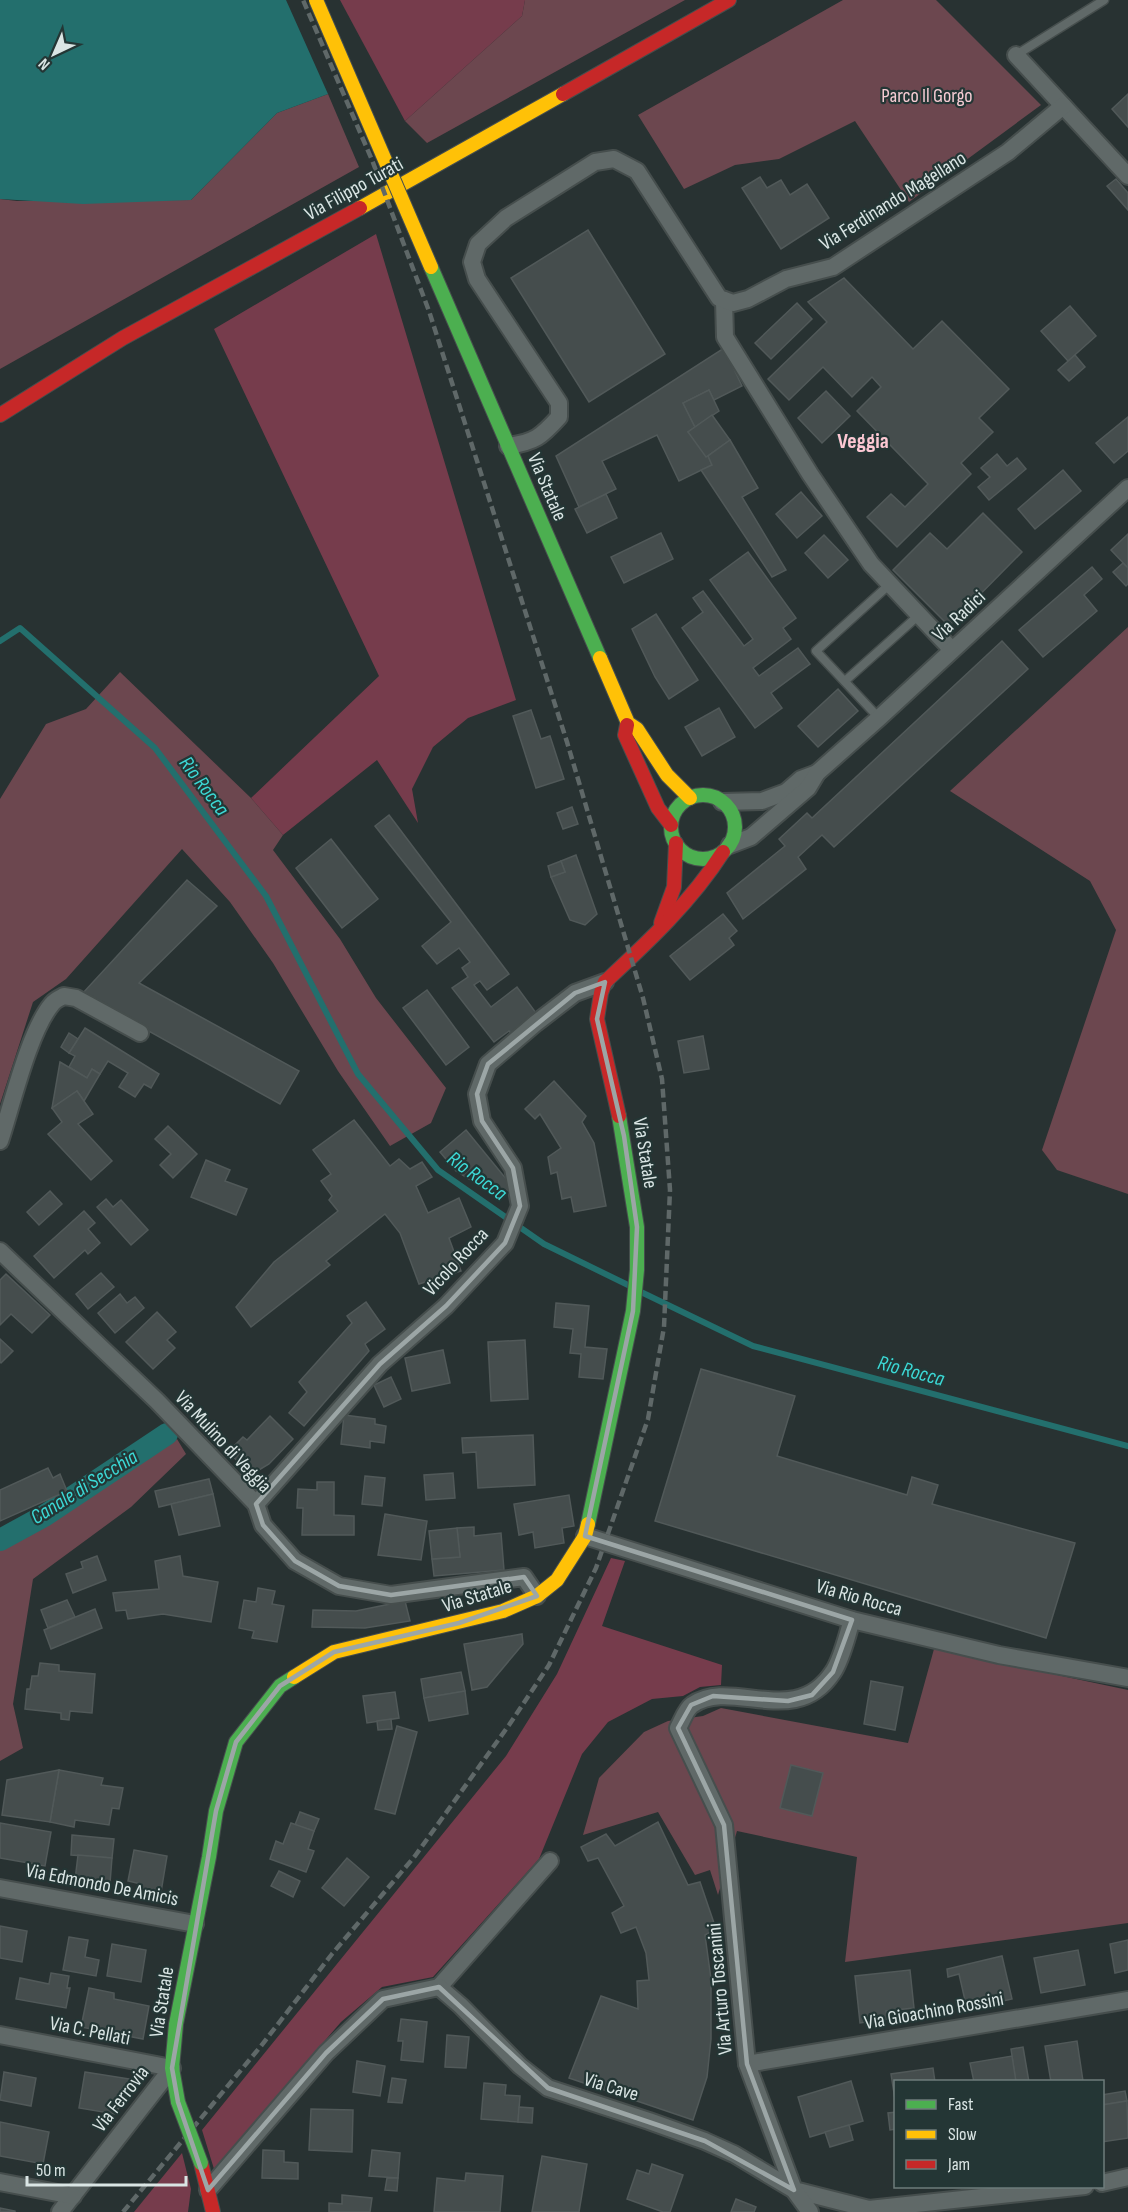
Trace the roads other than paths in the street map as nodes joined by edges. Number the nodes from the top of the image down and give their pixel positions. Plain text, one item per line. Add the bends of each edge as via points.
1 (316, 0) edge
2 (729, 0) edge
3 (1104, 0) edge
4 (1016, 55) joint
5 (1063, 106) junction
6 (1128, 176) edge
7 (724, 300) junction
8 (0, 415) edge
9 (508, 446) junction
10 (1128, 488) edge
11 (890, 584) junction
12 (919, 615) junction
13 (952, 650) junction
14 (845, 681) junction
15 (879, 718) junction
16 (628, 723) junction
17 (817, 773) junction
18 (690, 798) junction
19 (722, 802) junction
20 (672, 825) junction
21 (676, 843) junction
22 (726, 849) junction
23 (657, 933) junction
24 (606, 982) junction
25 (140, 1033) dead end
26 (0, 1141) edge
27 (0, 1251) edge
28 (256, 1504) junction
29 (585, 1536) junction
30 (537, 1596) junction
31 (852, 1620) junction
32 (1128, 1678) edge
33 (549, 1861) dead end
34 (0, 1888) edge
35 (195, 1924) junction
36 (439, 1987) junction
37 (1128, 2000) edge
38 (0, 2035) edge
39 (747, 2064) junction
40 (172, 2068) junction
41 (1128, 2177) edge
42 (0, 2182) edge
43 (1104, 2182) edge
44 (1075, 2188) edge
45 (208, 2190) junction
46 (794, 2190) junction
47 (72, 2196) junction
48 (60, 2212) edge
49 (213, 2212) edge
50 (810, 2212) edge

1 - 9 street, Via Statale, bridge
2 - 8 street, Via Filippo Turati via 123,338
3 - 4 lane
4 - 5 street
5 - 6 street
5 - 7 street, Via Ferdinando Magellano via 1008,152 833,267 786,279 748,299 733,303
7 - 9 street via 719,298 637,171 614,159 595,162 506,218 478,244 472,262 477,279 559,403 559,417 541,437
7 - 11 street via 725,337 810,474 871,564
9 - 16 street, Via Statale
10 - 13 street, Via Radici
11 - 12 street
11 - 14 lane via 816,651
12 - 13 street
12 - 14 lane
13 - 15 street, Via Radici
14 - 15 lane
15 - 17 street, Via Radici
16 - 18 street, Via Statale via 637,729 667,775
16 - 20 street, Via Statale via 625,735 658,808
17 - 19 street via 762,801
17 - 22 street via 808,788 752,837
18 - 19 street via 707,795
18 - 20 street via 677,809
19 - 22 street, Via Statale via 734,817 734,836
20 - 21 street, Via Statale
21 - 22 street via 683,852 703,859
21 - 23 street, Via Statale via 674,887
22 - 23 street, Via Statale via 705,880
23 - 24 street, Via Statale
24 - 28 street, Vicolo Rocca via 575,993 488,1064 477,1094 482,1121 513,1168 520,1206 505,1242 446,1306 380,1364
24 - 29 street, Via Statale via 597,1019 624,1136 637,1227 637,1270 633,1311
25 - 26 street via 76,998 64,996 53,1003 28,1054
27 - 28 street, Via Mulino di Veggia via 157,1401
28 - 30 street, Via Mulino di Veggia via 263,1525 295,1561 339,1586 390,1595 524,1576
29 - 30 street, Via Statale via 557,1580
29 - 31 street, Via Rio Rocca
30 - 35 street, Via Statale via 459,1623 334,1652 280,1686 236,1742 216,1811
31 - 32 street, Via Rio Rocca via 999,1655
31 - 39 street, Via Arturo Toscanini via 833,1672 812,1695 788,1701 713,1696 691,1705 678,1728 724,1825
33 - 36 street
34 - 35 street, Via Edmondo De Amicis
35 - 40 street, Via Statale
36 - 45 street via 383,1999 326,2053
36 - 46 street, Via Cave via 520,2066 549,2088 705,2141
37 - 39 street, Via Gioachino Rossini
38 - 40 street, Via C. Pellati
39 - 46 street, Via Arturo Toscanini
40 - 45 street, Via Statale, bridge via 178,2102
40 - 47 street, Via Ferrovia
41 - 43 street
42 - 47 street
44 - 46 street via 869,2209
45 - 49 street, Via Statale
46 - 50 street
47 - 48 street, Via Ferrovia

